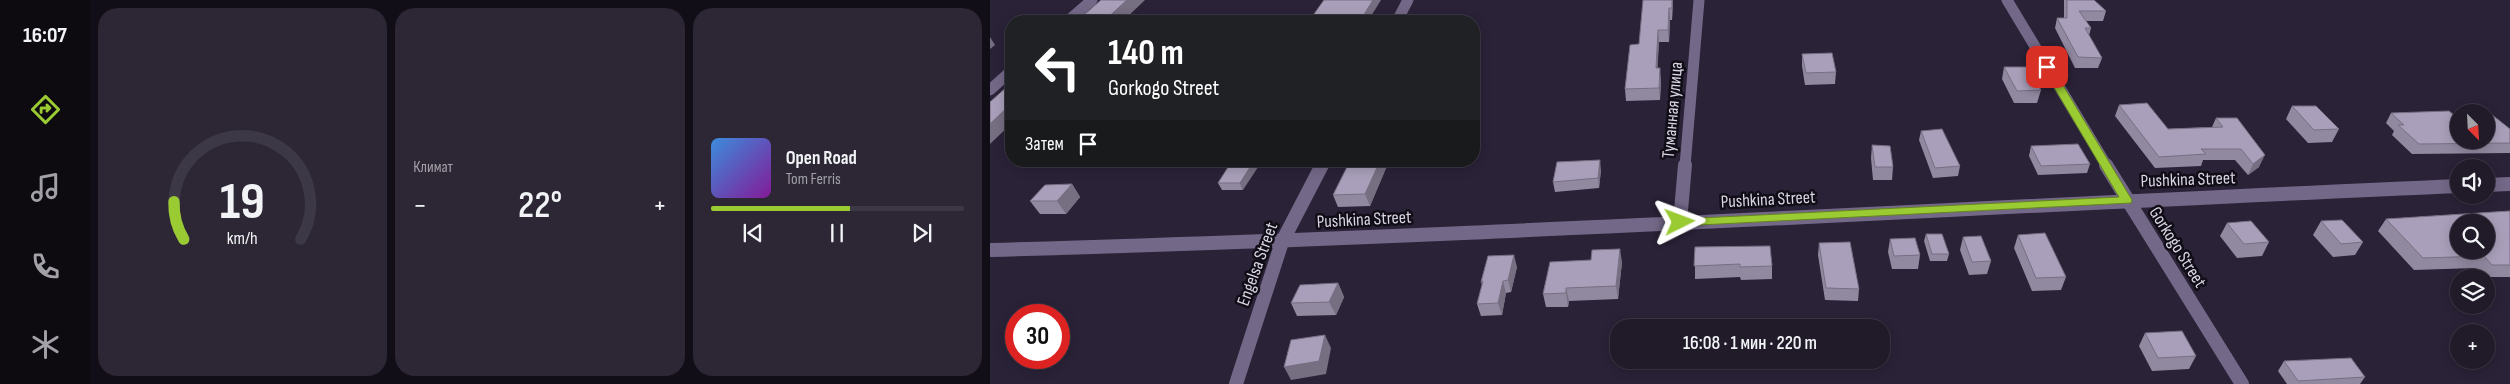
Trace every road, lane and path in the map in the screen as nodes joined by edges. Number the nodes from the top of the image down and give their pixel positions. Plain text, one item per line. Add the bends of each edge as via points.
1 (1092, 0) edge
2 (1408, 0) edge
3 (1699, 0) edge
4 (2008, 0) edge
5 (1075, 15) edge
6 (1400, 15) edge
7 (1005, 77) edge
8 (990, 90) edge
9 (1321, 167) edge
10 (2510, 184) edge
11 (2495, 185) edge
12 (2450, 186) edge
13 (2127, 200) junction
14 (1680, 222) junction
15 (1282, 242) junction
16 (990, 250) edge
17 (1236, 384) edge
18 (2242, 384) edge

1 - 5 street
2 - 6 street
3 - 14 street, Туманная улица
4 - 13 street, Gorkogo Street
7 - 8 street
9 - 15 street, Engelsa Street
10 - 11 street
12 - 13 street, Pushkina Street
13 - 14 street, Pushkina Street
13 - 18 street, Gorkogo Street
14 - 15 street, Pushkina Street
15 - 16 street, Pushkina Street
15 - 17 street, Engelsa Street

